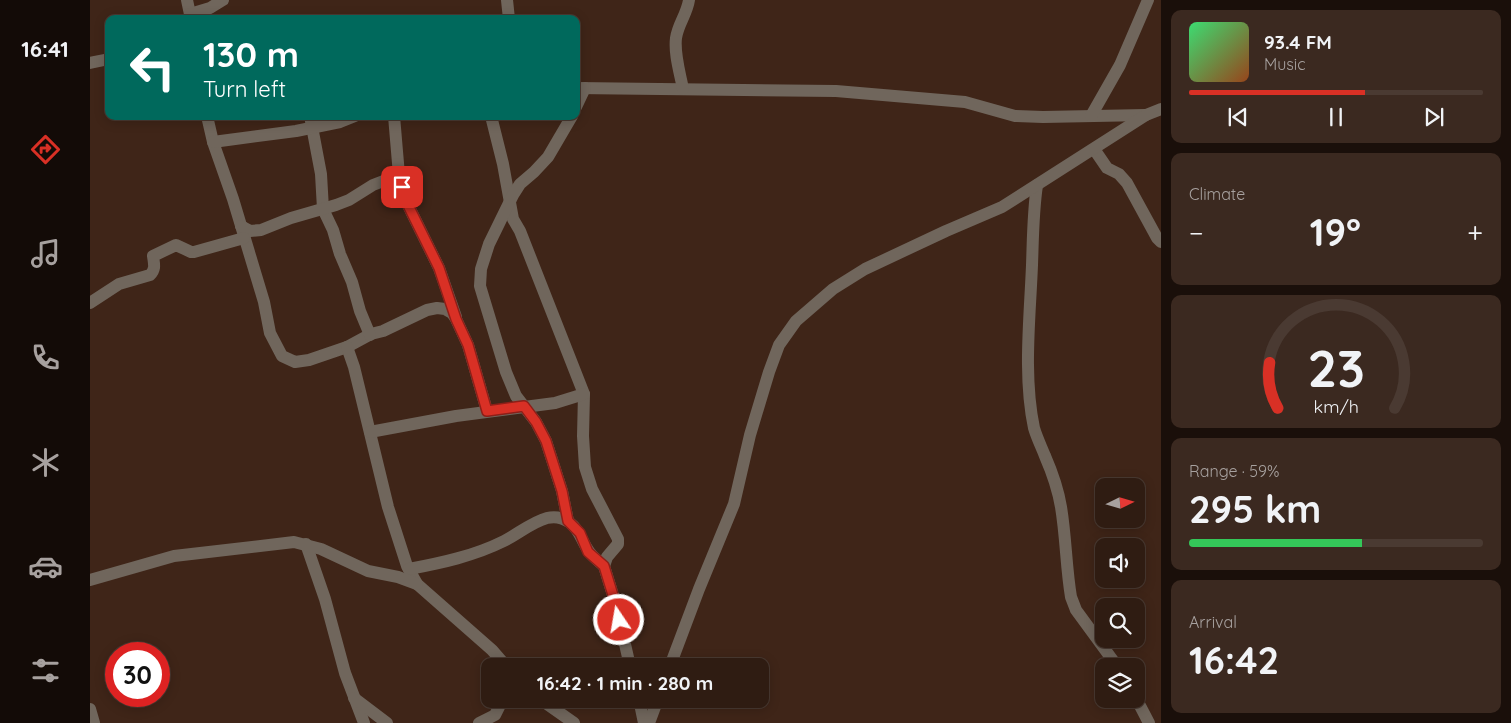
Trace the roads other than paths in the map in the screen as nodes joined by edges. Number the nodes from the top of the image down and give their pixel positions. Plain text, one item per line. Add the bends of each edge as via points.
1 (187, 0) edge
2 (223, 0) edge
3 (507, 0) edge
4 (689, 0) edge
5 (1148, 0) edge
6 (191, 15) edge
7 (193, 15) edge
8 (509, 15) edge
9 (105, 60) edge
10 (90, 63) edge
11 (581, 88) edge
12 (683, 89) junction
13 (1161, 109) edge
14 (1146, 115) junction
15 (1091, 116) junction
16 (1106, 116) junction
17 (208, 120) edge
18 (345, 120) edge
19 (394, 120) edge
20 (492, 120) edge
21 (570, 120) edge
22 (311, 121) edge
23 (1112, 137) junction
24 (213, 142) junction
25 (1094, 149) junction
26 (399, 175) junction
27 (1037, 185) junction
28 (511, 199) junction
29 (323, 209) junction
30 (242, 232) junction
31 (1161, 242) edge
32 (90, 303) edge
33 (456, 319) junction
34 (370, 335) junction
35 (347, 347) junction
36 (584, 394) junction
37 (524, 406) junction
38 (487, 411) junction
39 (370, 432) junction
40 (568, 521) junction
41 (306, 544) junction
42 (604, 566) junction
43 (409, 569) junction
44 (90, 580) edge
45 (417, 584) junction
46 (499, 658) edge
47 (628, 658) edge
48 (673, 658) edge
49 (1112, 658) edge
50 (354, 698) junction
51 (499, 708) edge
52 (553, 708) edge
53 (641, 708) edge
54 (655, 708) edge
55 (1141, 708) edge
56 (90, 709) edge
57 (94, 723) edge
58 (364, 723) edge
59 (388, 723) edge
60 (479, 723) edge
61 (574, 723) edge
62 (644, 723) edge
63 (649, 723) edge
64 (1149, 723) edge

1 - 6 street
2 - 7 street
3 - 8 street
4 - 12 street via 676,38
5 - 15 street via 1120,65
9 - 10 street
11 - 12 street
12 - 15 street via 836,91 965,102 1015,116
13 - 14 street
14 - 16 street
14 - 23 street
15 - 16 street
16 - 23 street via 1113,126
17 - 24 street
18 - 22 street
19 - 26 street
20 - 28 street
21 - 28 street via 548,157 520,184
22 - 24 street via 296,131
22 - 29 street via 321,174
23 - 25 street
24 - 30 street
25 - 27 street
25 - 31 street via 1108,168 1127,183
26 - 29 street
26 - 33 street via 406,201 439,268
27 - 48 street via 1002,207 865,269 833,289 796,320 779,345 769,372 734,504
27 - 49 street via 1028,320 1034,426 1061,508 1071,597 1076,610
28 - 36 street via 513,219
28 - 37 street via 489,244 481,269 480,286 506,372
29 - 30 street via 256,231
29 - 34 street
30 - 32 street via 194,252 176,245 153,256 155,267 150,274 119,284
30 - 35 street via 270,333 282,356 295,362
33 - 34 street via 452,313 438,308
33 - 38 street via 468,345
34 - 35 street
35 - 39 street
36 - 37 street
36 - 42 street via 585,467 592,489 618,539
37 - 38 street
37 - 40 street via 546,441
38 - 39 street
39 - 43 street via 388,507
40 - 42 street via 580,533 588,552
40 - 43 street via 550,517 503,542 476,552
41 - 44 street via 280,543 174,556
41 - 45 street via 368,571
41 - 50 street
42 - 47 street
43 - 45 street
45 - 46 street
50 - 58 street
50 - 59 street
51 - 60 street via 495,715
52 - 61 street
53 - 62 street
54 - 63 street
55 - 64 street
56 - 57 street

